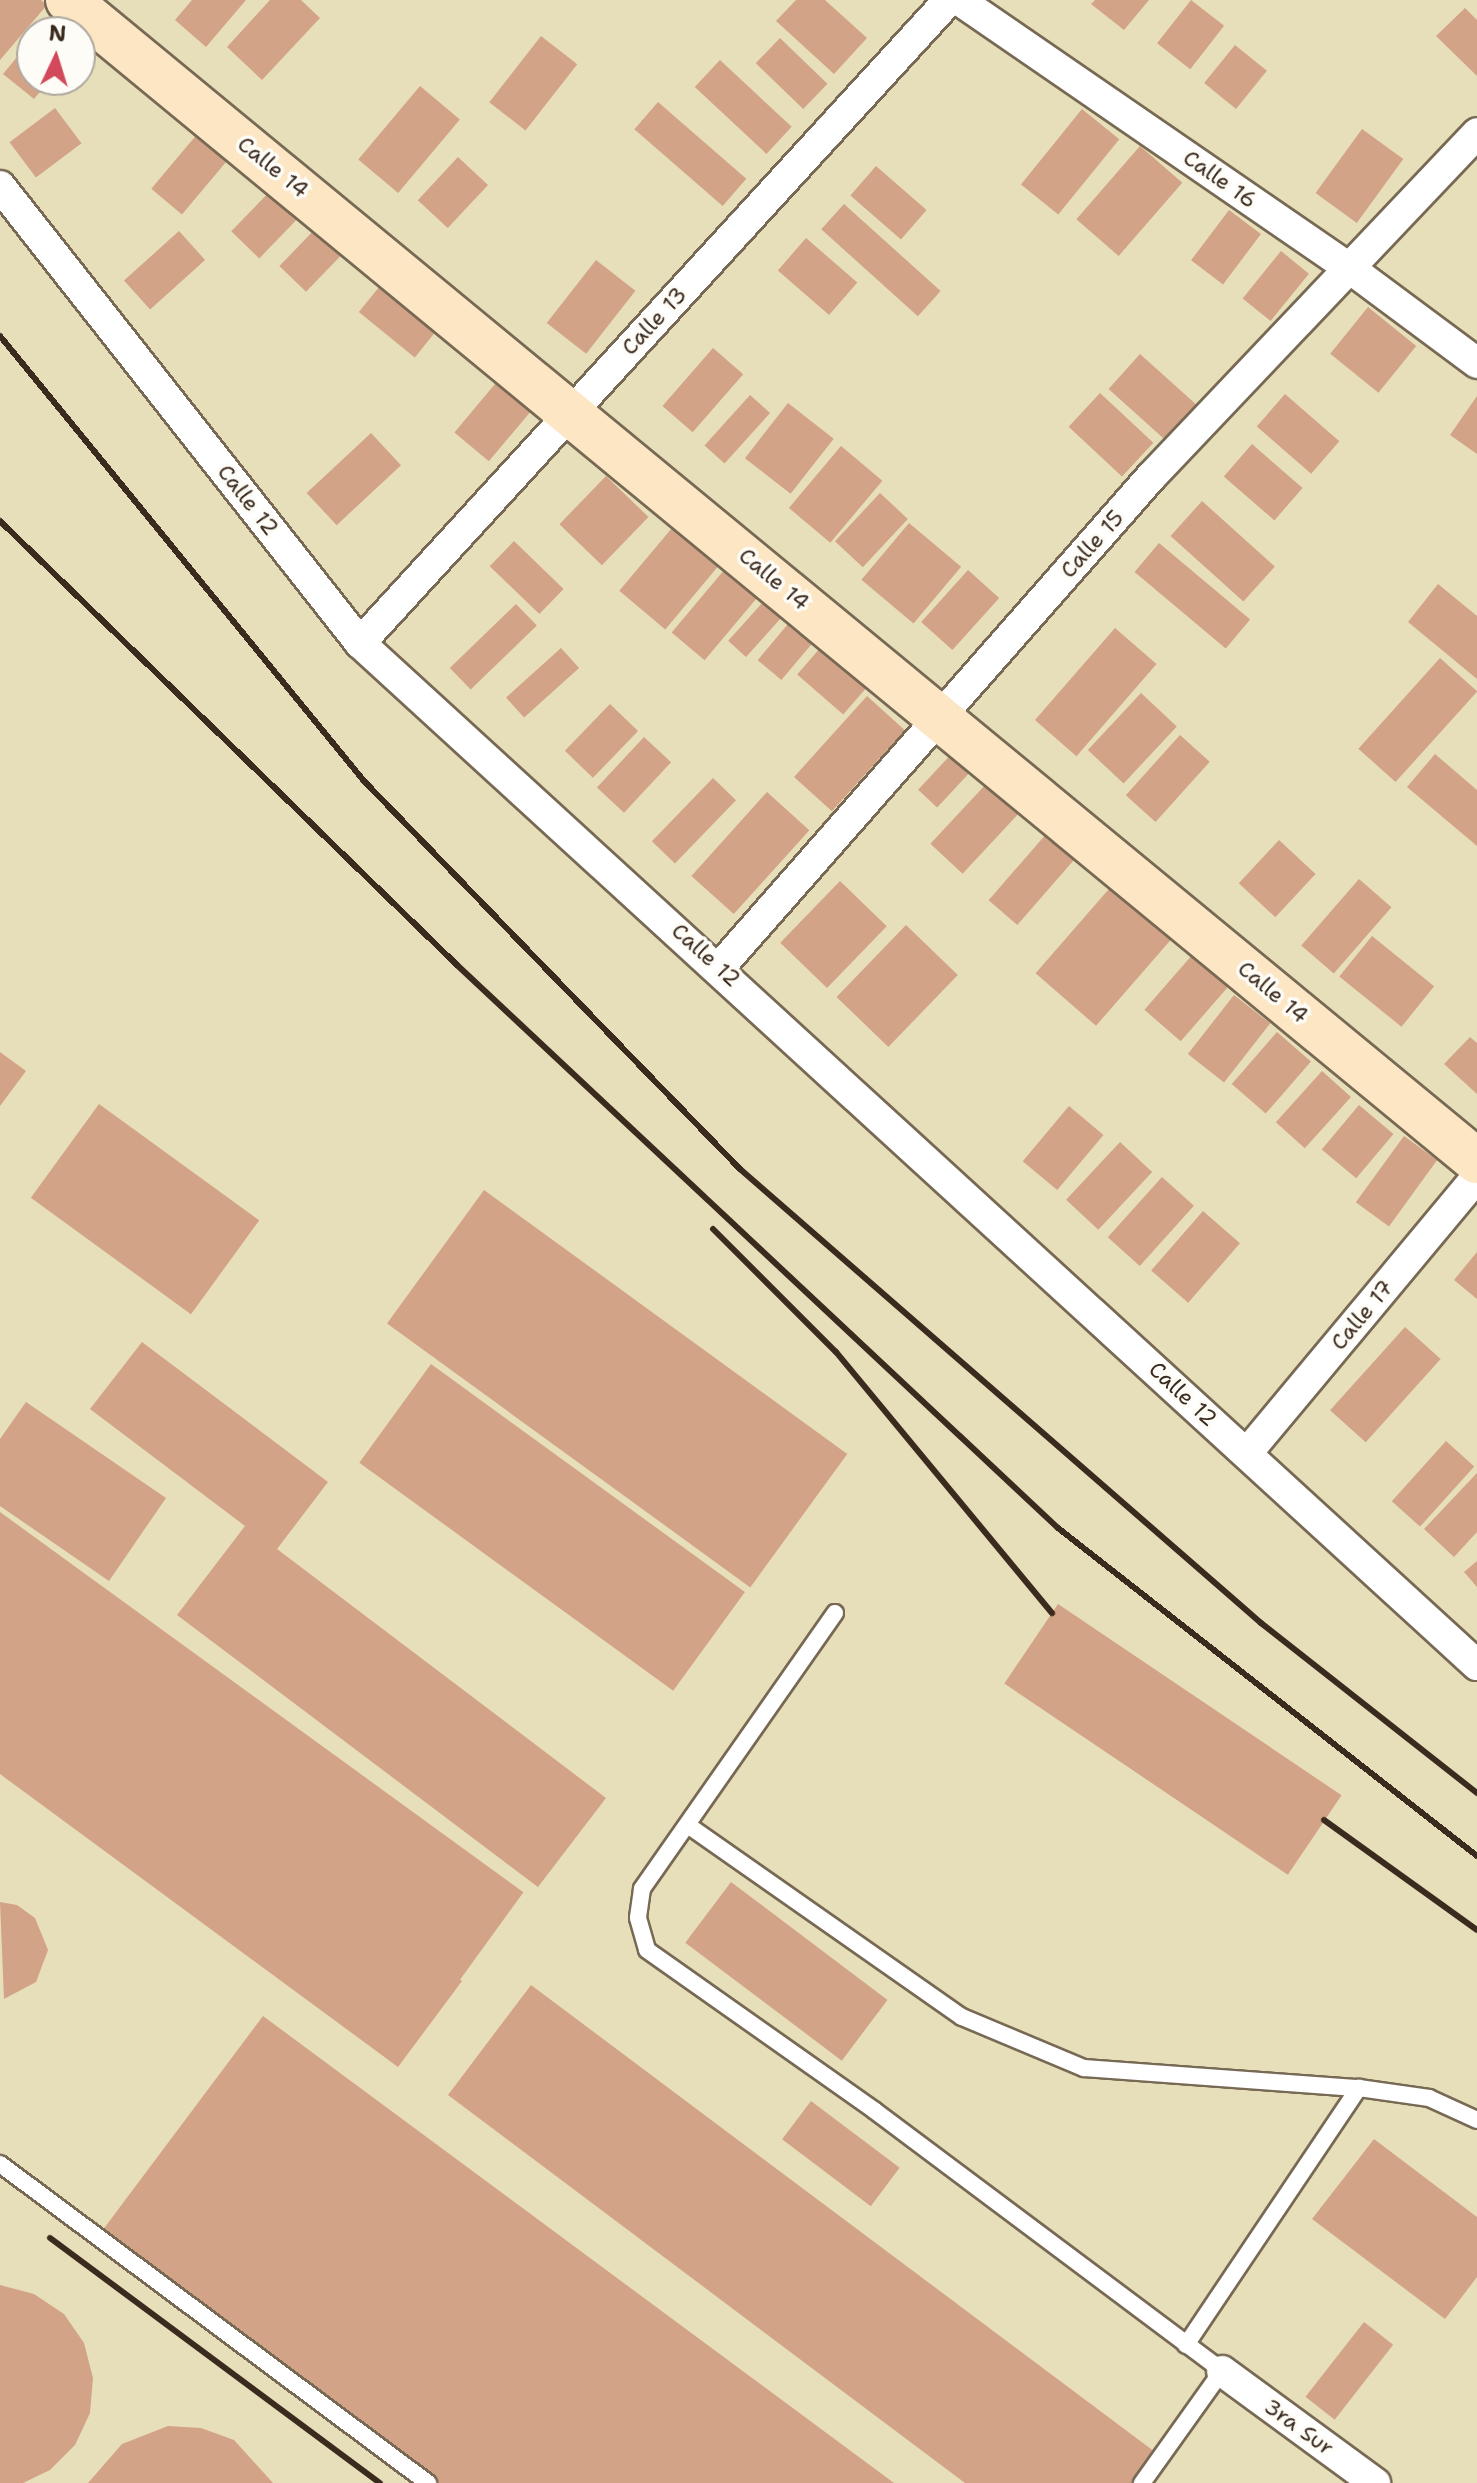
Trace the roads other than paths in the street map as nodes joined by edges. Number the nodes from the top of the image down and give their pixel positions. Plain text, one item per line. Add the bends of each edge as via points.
1 (68, 0) edge
2 (949, 0) edge
3 (959, 0) edge
4 (1477, 133) edge
5 (0, 186) edge
6 (1352, 270) junction
7 (1477, 363) edge
8 (572, 411) junction
9 (360, 643) junction
10 (938, 715) junction
11 (720, 967) junction
12 (1477, 1161) edge
13 (1477, 1177) edge
14 (1247, 1453) junction
15 (835, 1613) dead end
16 (1477, 1665) edge
17 (689, 1826) junction
18 (1359, 2088) junction
19 (1477, 2120) edge
20 (0, 2164) edge
21 (1186, 2345) junction
22 (1222, 2371) junction
23 (428, 2483) edge
24 (1142, 2483) edge
25 (1375, 2483) edge

1 - 8 main road, Calle 14
2 - 8 street, Calle 13
3 - 6 street, Calle 16
4 - 6 street, Calle 15
5 - 9 street, Calle 12
6 - 7 street, Calle 16
6 - 10 street, Calle 15 via 1151,477
8 - 9 street, Calle 13
8 - 10 main road, Calle 14
9 - 11 street, Calle 12
10 - 11 street, Calle 15
10 - 12 main road, Calle 14
11 - 14 street, Calle 12
13 - 14 street, Calle 17
14 - 16 street, Calle 12
15 - 17 lane
17 - 18 lane via 962,2017 1084,2068
17 - 21 lane via 642,1889 638,1918 647,1950 875,2111
18 - 19 lane via 1429,2098
18 - 21 lane
20 - 23 lane
21 - 22 lane
22 - 24 lane
22 - 25 street, 3ra Sur

